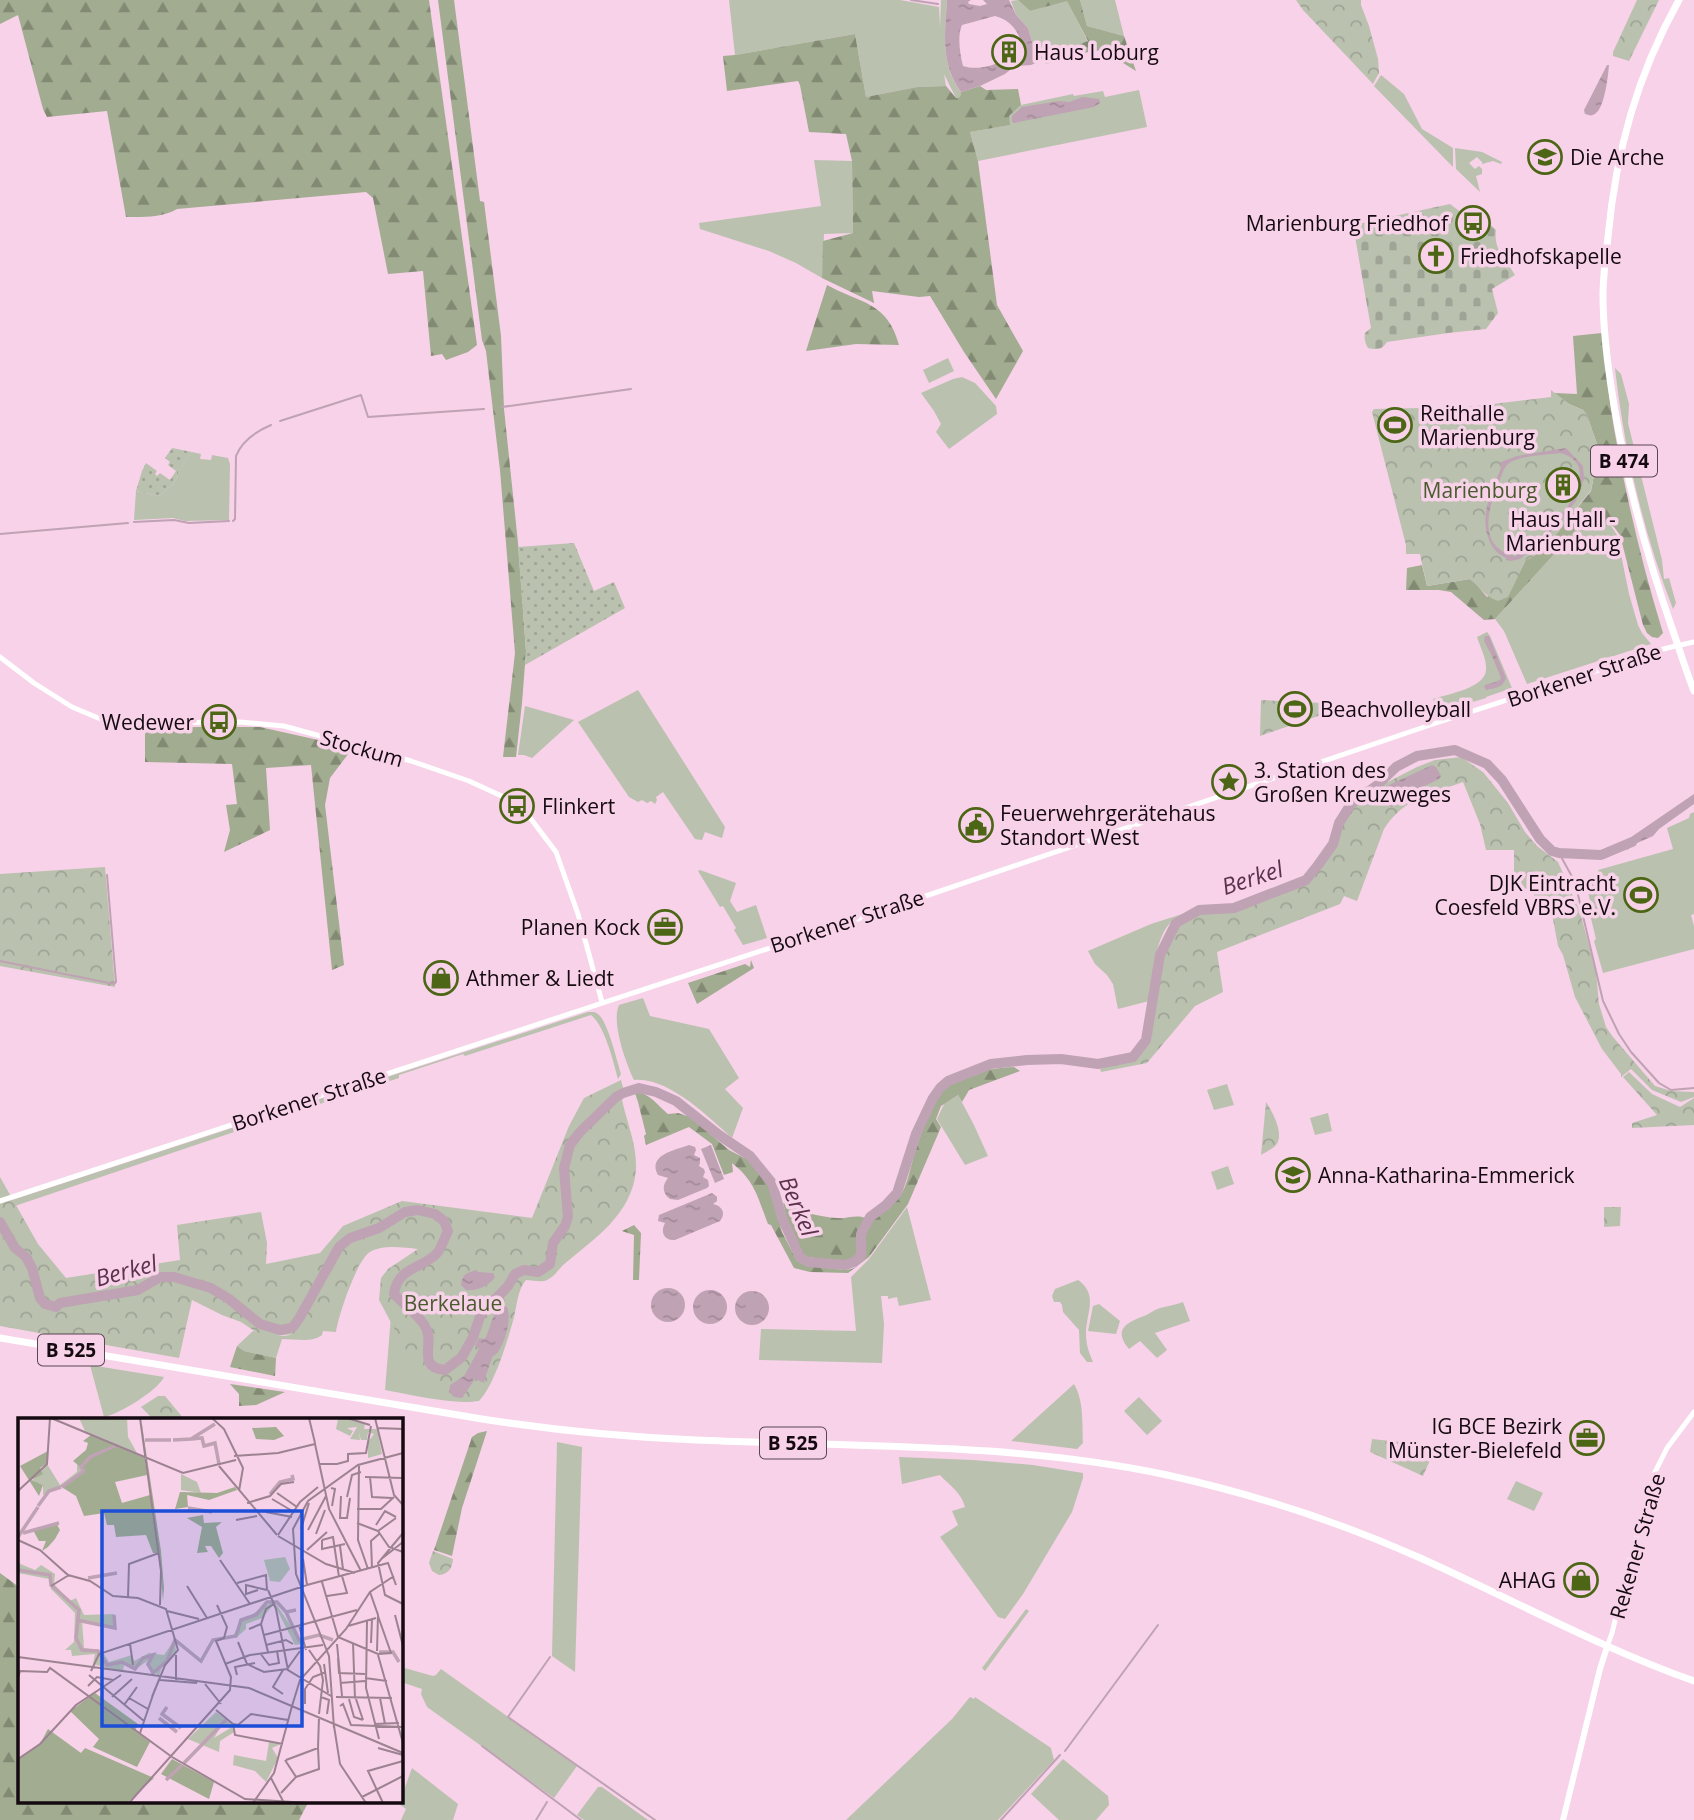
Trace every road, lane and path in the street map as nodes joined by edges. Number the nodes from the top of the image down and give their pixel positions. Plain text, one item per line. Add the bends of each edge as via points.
1 (1679, 0) edge
2 (1694, 642) edge
3 (1677, 646) junction
4 (0, 657) edge
5 (1694, 691) edge
6 (601, 1002) junction
7 (0, 1200) edge
8 (0, 1338) edge
9 (1694, 1412) edge
10 (1607, 1647) junction
11 (1694, 1681) edge
12 (1563, 1820) edge

1 - 3 main road, B 474 via 1646,69 1624,136 1613,187 1603,295 1611,388 1627,474
2 - 3 street, Borkener Straße
3 - 5 main road, B 474
3 - 6 street, Borkener Straße
4 - 6 street, Stockum via 72,707 103,720 284,726 411,761 504,797 531,819 556,852
6 - 7 street, Borkener Straße
8 - 10 main road, B 525 via 551,1429 668,1439 999,1451 1164,1474 1245,1494 1374,1538
9 - 10 street, Rekener Straße via 1655,1472
10 - 11 main road, B 525
10 - 12 main road

